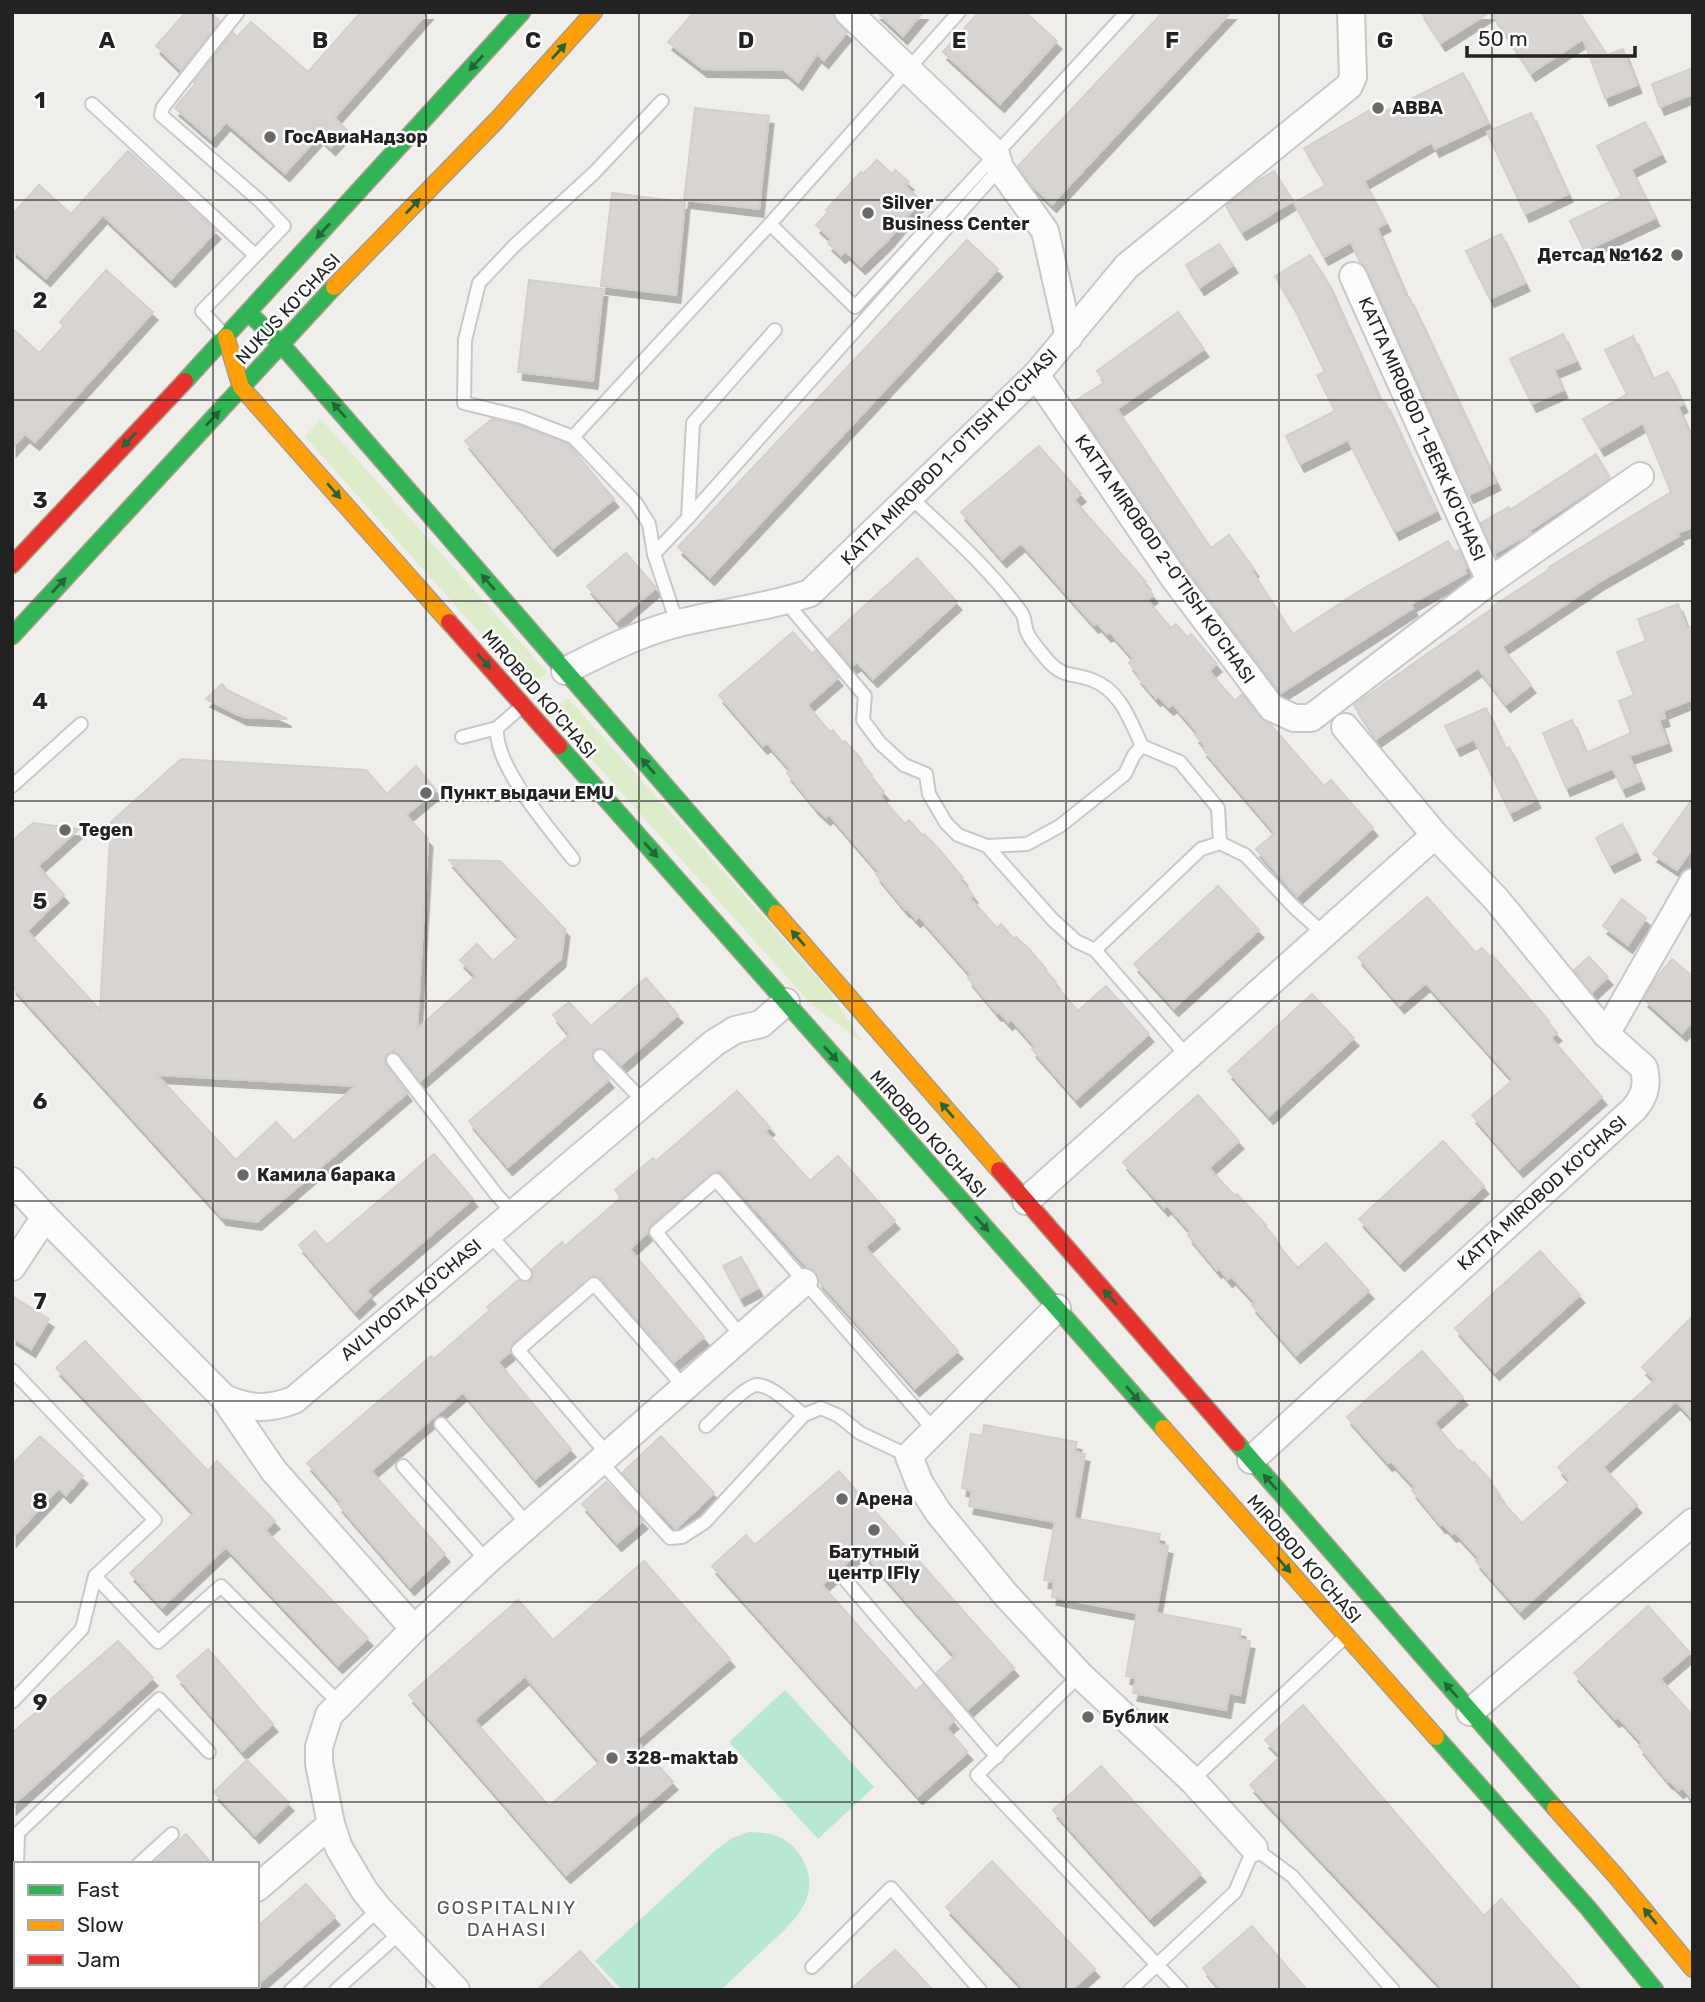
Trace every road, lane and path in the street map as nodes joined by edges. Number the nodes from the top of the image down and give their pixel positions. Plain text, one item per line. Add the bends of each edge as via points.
1 (238, 12) edge
2 (522, 12) edge
3 (594, 12) edge
4 (848, 12) edge
5 (959, 12) edge
6 (1127, 12) edge
7 (1351, 12) edge
8 (907, 70) junction
9 (662, 102) dead end
10 (92, 104) dead end
11 (998, 161) junction
12 (770, 224) junction
13 (255, 255) junction
14 (1353, 276) dead end
15 (249, 313) junction
16 (775, 330) dead end
17 (1069, 337) junction
18 (240, 339) junction
19 (281, 344) junction
20 (1036, 375) junction
21 (242, 387) junction
22 (573, 437) junction
23 (1640, 476) dead end
24 (910, 497) junction
25 (688, 518) junction
26 (654, 554) junction
27 (14, 559) edge
28 (1490, 581) junction
29 (785, 601) junction
30 (677, 623) junction
31 (12, 636) edge
32 (565, 671) junction
33 (523, 705) junction
34 (1311, 719) joint
35 (81, 724) dead end
36 (1345, 727) dead end
37 (497, 728) junction
38 (462, 737) dead end
39 (1142, 746) junction
40 (12, 786) edge
41 (1435, 835) junction
42 (1220, 843) junction
43 (987, 846) junction
44 (573, 859) dead end
45 (1693, 882) edge
46 (1324, 934) junction
47 (1095, 950) junction
48 (786, 1003) junction
49 (1606, 1034) junction
50 (600, 1056) dead end
51 (1187, 1056) junction
52 (393, 1060) dead end
53 (644, 1102) junction
54 (978, 1145) junction
55 (940, 1177) junction
56 (12, 1181) edge
57 (12, 1196) edge
58 (1026, 1201) junction
59 (513, 1213) junction
60 (44, 1217) junction
61 (489, 1234) junction
62 (12, 1267) edge
63 (525, 1274) dead end
64 (804, 1282) junction
65 (1057, 1308) junction
66 (742, 1337) junction
67 (12, 1370) edge
68 (685, 1388) junction
69 (224, 1398) junction
70 (294, 1400) junction
71 (803, 1415) junction
72 (442, 1424) dead end
73 (706, 1426) dead end
74 (934, 1430) junction
75 (909, 1456) junction
76 (606, 1459) junction
77 (1251, 1460) junction
78 (267, 1461) junction
79 (404, 1466) dead end
80 (1693, 1522) edge
81 (529, 1526) junction
82 (488, 1561) junction
83 (95, 1576) junction
84 (843, 1577) dead end
85 (414, 1629) junction
86 (1347, 1636) junction
87 (1080, 1675) junction
88 (12, 1702) edge
89 (339, 1703) junction
90 (1470, 1712) junction
91 (209, 1752) dead end
92 (997, 1757) junction
93 (1512, 1760) junction
94 (1192, 1780) junction
95 (1481, 1787) junction
96 (331, 1824) junction
97 (173, 1834) dead end
98 (1254, 1848) junction
99 (17, 1862) edge
100 (141, 1862) edge
101 (259, 1886) edge
102 (379, 1909) junction
103 (14, 1920) edge
104 (401, 1932) junction
105 (14, 1943) edge
106 (1159, 1964) junction
107 (1691, 1964) edge
108 (812, 1967) dead end
109 (291, 1990) edge
110 (336, 1990) edge
111 (456, 1990) edge
112 (980, 1990) edge
113 (1130, 1990) edge
114 (1181, 1990) edge
115 (1393, 1990) edge
116 (1655, 1990) edge

1 - 13 lane via 161,115 284,226
2 -> 15 main road, NUKUS KO'CHASI
19 -> 3 main road, NUKUS KO'CHASI via 497,120
4 - 8 street
5 - 8 lane
6 - 11 lane
7 - 17 street, KATTA MIROBOD 1-O'TISH KO'CHASI via 1353,77 1349,86 1127,266
8 - 11 street
8 - 12 lane
9 - 22 lane via 479,283 465,340 464,403 522,417
10 - 13 lane
11 - 12 lane via 855,307
11 - 17 street via 1045,230
11 - 25 lane
12 - 22 lane
13 - 18 lane via 202,311
14 - 28 street, KATTA MIROBOD 1-BERK KO'CHASI
15 - 18 main road, NUKUS KO'CHASI
15 - 19 main road, MIROBOD KO'CHASI
16 - 25 lane via 693,424
17 - 20 street, KATTA MIROBOD 1-O'TISH KO'CHASI
18 - 19 main road
18 - 21 main road, MIROBOD KO'CHASI
18 -> 27 main road, NUKUS KO'CHASI
19 - 21 main road, NUKUS KO'CHASI
32 -> 19 main road, MIROBOD KO'CHASI
20 - 24 street, KATTA MIROBOD 1-O'TISH KO'CHASI
20 - 34 street, KATTA MIROBOD 2-O'TISH KO'CHASI via 1174,578 1272,708 1294,718
31 -> 21 main road, NUKUS KO'CHASI
21 -> 33 main road, MIROBOD KO'CHASI
22 - 26 lane via 636,503 649,523
23 - 28 street, KATTA MIROBOD 1-BERK KO'CHASI
24 - 29 street, KATTA MIROBOD 1-O'TISH KO'CHASI via 810,593
24 - 39 lane via 1008,595 1024,615 1027,633 1051,664 1065,675 1091,679 1108,688 1123,706
25 - 26 lane
26 - 30 lane
28 - 34 street, KATTA MIROBOD 1-BERK KO'CHASI
29 - 30 street, KATTA MIROBOD 1-O'TISH KO'CHASI
29 - 43 lane via 864,696 863,720 880,743 904,765 926,774 929,794 958,835
30 - 32 street, KATTA MIROBOD 1-O'TISH KO'CHASI via 615,645
54 -> 32 main road, MIROBOD KO'CHASI
33 - 37 lane
33 -> 48 main road, MIROBOD KO'CHASI
35 - 40 lane
36 - 41 street, KATTA MIROBOD KO'CHASI
37 - 38 lane
37 - 44 lane via 498,750 513,776
39 - 42 lane via 1180,762 1218,808
39 - 43 lane via 1125,774 1060,826 1027,844
41 - 46 street
41 - 49 street, KATTA MIROBOD KO'CHASI via 1496,899
42 - 46 lane via 1245,855
42 - 47 lane via 1201,849
43 - 47 lane via 1053,920 1076,941
45 - 49 street
46 - 51 street
47 - 51 lane
48 - 53 street, AVLIYOOTA KO'CHASI via 761,1024 735,1030 714,1043
48 -> 55 main road, MIROBOD KO'CHASI
49 - 77 street, KATTA MIROBOD KO'CHASI via 1644,1068 1646,1090 1634,1109
50 - 53 lane
51 - 58 street
52 - 59 lane
53 - 59 street, AVLIYOOTA KO'CHASI
54 - 55 main road via 951,1151 942,1162
54 - 58 main road, MIROBOD KO'CHASI
55 -> 65 main road, MIROBOD KO'CHASI
56 - 60 street, AVLIYOOTA KO'CHASI
57 - 60 street, AVLIYOOTA KO'CHASI
77 -> 58 main road, MIROBOD KO'CHASI
59 - 61 street, AVLIYOOTA KO'CHASI
60 - 62 street
60 - 69 street, AVLIYOOTA KO'CHASI
61 - 63 lane
61 - 70 street, AVLIYOOTA KO'CHASI
64 - 66 street
64 - 66 lane via 716,1180 656,1232
64 - 74 lane
65 - 74 street
65 -> 86 main road, MIROBOD KO'CHASI
66 - 68 street
67 - 83 lane via 155,1520
68 - 76 street
68 - 76 lane via 594,1284 559,1312 518,1350
69 - 70 street, AVLIYOOTA KO'CHASI via 259,1409
69 - 78 street
70 - 78 street via 270,1427 264,1444
71 - 73 lane via 759,1385
71 - 75 lane via 821,1408
71 - 76 lane via 705,1522 682,1537 670,1538
72 - 81 lane
74 - 75 street
75 - 87 street via 938,1512
76 - 81 street
90 -> 77 main road, MIROBOD KO'CHASI
78 - 85 street
79 - 82 lane
80 - 90 street
81 - 82 street
82 - 85 street
83 - 88 lane via 82,1629
83 - 89 lane via 158,1642 221,1586
84 - 92 lane
85 - 89 street
86 - 94 lane
86 - 95 main road, MIROBOD KO'CHASI
87 - 92 lane
87 - 94 street
89 - 96 street via 329,1715 319,1747
90 - 93 main road, MIROBOD KO'CHASI
91 - 99 lane via 159,1699 18,1833
92 - 106 lane via 977,1775
93 - 95 main road via 1504,1782
107 -> 93 main road, MIROBOD KO'CHASI
94 - 98 street
95 - 116 main road, MIROBOD KO'CHASI
96 - 101 street
96 - 102 street via 339,1848
97 - 100 lane
98 - 106 lane via 1235,1892
98 - 115 lane via 1292,1876
102 - 104 street
102 - 109 lane
103 - 105 lane
104 - 110 lane
104 - 111 street
106 - 113 lane
106 - 114 lane
108 - 112 lane via 891,1888

